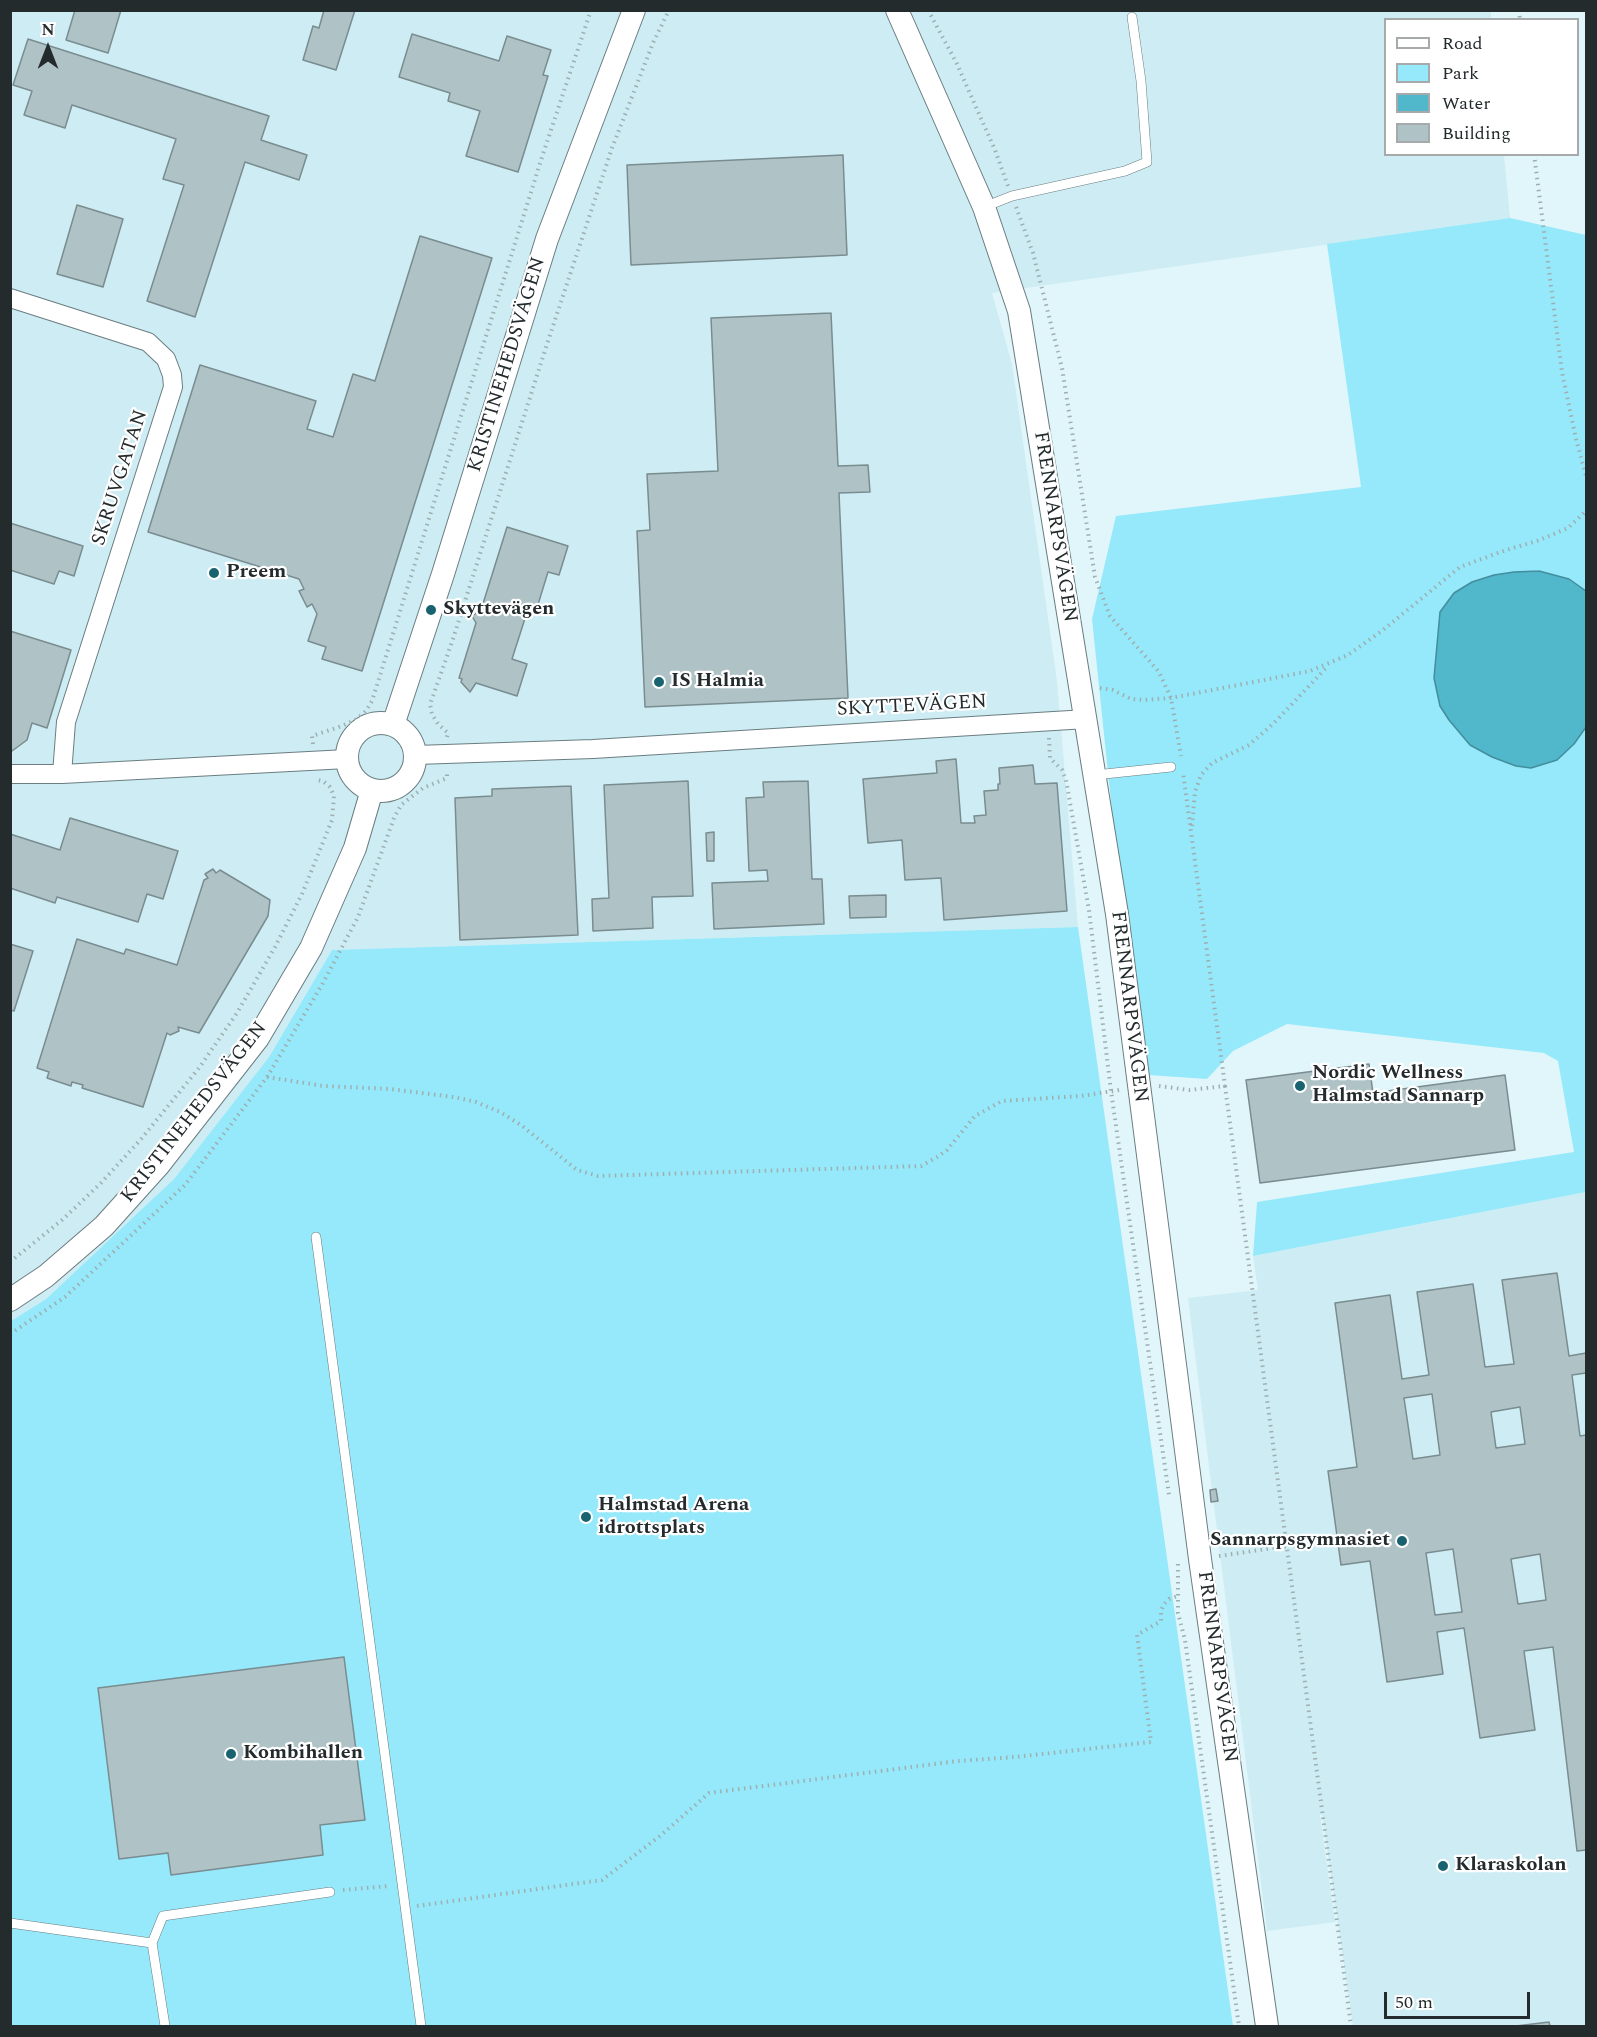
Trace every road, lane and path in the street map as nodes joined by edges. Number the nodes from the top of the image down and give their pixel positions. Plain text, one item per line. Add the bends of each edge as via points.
1 (591, 10) edge
2 (634, 10) edge
3 (897, 10) edge
4 (928, 10) edge
5 (1132, 16) dead end
6 (1534, 156) edge
7 (1012, 196) junction
8 (984, 207) junction
9 (10, 298) edge
10 (1587, 476) edge
11 (1587, 511) edge
12 (1329, 664) junction
13 (1082, 690) junction
14 (1171, 698) junction
15 (1087, 719) junction
16 (1048, 723) junction
17 (393, 724) junction
18 (416, 755) junction
19 (347, 759) junction
20 (316, 761) junction
21 (1171, 767) dead end
22 (10, 774) edge
23 (62, 774) junction
24 (1095, 775) junction
25 (372, 790) junction
26 (1191, 832) junction
27 (267, 1077) dead end
28 (1225, 1086) junction
29 (1138, 1087) junction
30 (1111, 1091) junction
31 (316, 1237) dead end
32 (10, 1262) edge
33 (10, 1300) edge
34 (1170, 1503) dead end
35 (1287, 1546) junction
36 (1200, 1559) junction
37 (1178, 1596) junction
38 (401, 1884) junction
39 (330, 1892) joint
40 (405, 1907) junction
41 (10, 1923) edge
42 (152, 1943) junction
43 (165, 2026) edge
44 (421, 2026) edge
45 (1239, 2026) edge
46 (1267, 2026) edge
47 (1351, 2026) edge

1 - 20 path via 372,701 357,719 312,736
2 - 17 street, KRISTINEHEDSVÄGEN via 546,239 444,574
3 - 8 street, FRENNARPSVÄGEN
4 - 7 path via 957,64
5 - 7 lane via 1147,162 1125,171
6 - 10 path via 1562,372
7 - 8 lane
7 - 14 path via 1033,253 1062,368 1091,561 1100,592 1110,616 1159,672
8 - 13 street, FRENNARPSVÄGEN via 1019,311
9 - 23 street, SKRUVGATAN via 148,342 166,359 172,375 170,398 66,722
11 - 12 path via 1568,528 1461,567 1383,630
12 - 14 path via 1310,672
12 - 26 path via 1249,745 1212,763 1201,775
13 - 14 path via 1113,690 1131,699
13 - 15 street, FRENNARPSVÄGEN
14 - 26 path
15 - 16 street, SKYTTEVÄGEN
15 - 24 street, FRENNARPSVÄGEN
16 - 18 street, SKYTTEVÄGEN
16 - 30 path via 1050,758 1066,780 1089,910
17 - 18 street via 409,737
17 - 19 street via 380,722 363,728 351,741
18 - 25 street via 405,782 387,791
19 - 20 street
19 - 25 street via 352,776
20 - 23 street
20 - 32 path via 313,780 323,781 334,795 332,820 302,894 237,1013 199,1068 129,1153 62,1220
21 - 24 lane
22 - 23 street
24 - 29 street, FRENNARPSVÄGEN
25 - 33 street, KRISTINEHEDSVÄGEN via 355,848 311,948 258,1038 158,1166 104,1226 46,1276
26 - 28 path
27 - 30 path via 476,1102 521,1125 577,1170 598,1176 921,1166 947,1150 975,1116 1002,1101
28 - 29 path via 1189,1090
28 - 35 path
29 - 30 path
29 - 36 street, FRENNARPSVÄGEN
30 - 34 path
31 - 38 lane
35 - 36 path
35 - 47 path
36 - 37 path via 1178,1562
36 - 46 street, FRENNARPSVÄGEN
37 - 40 path via 1164,1604 1161,1621 1137,1635 1151,1742 709,1792 602,1880
37 - 45 path
38 - 39 path
38 - 40 lane
39 - 42 lane via 163,1916
40 - 44 lane
41 - 42 lane
42 - 43 lane

